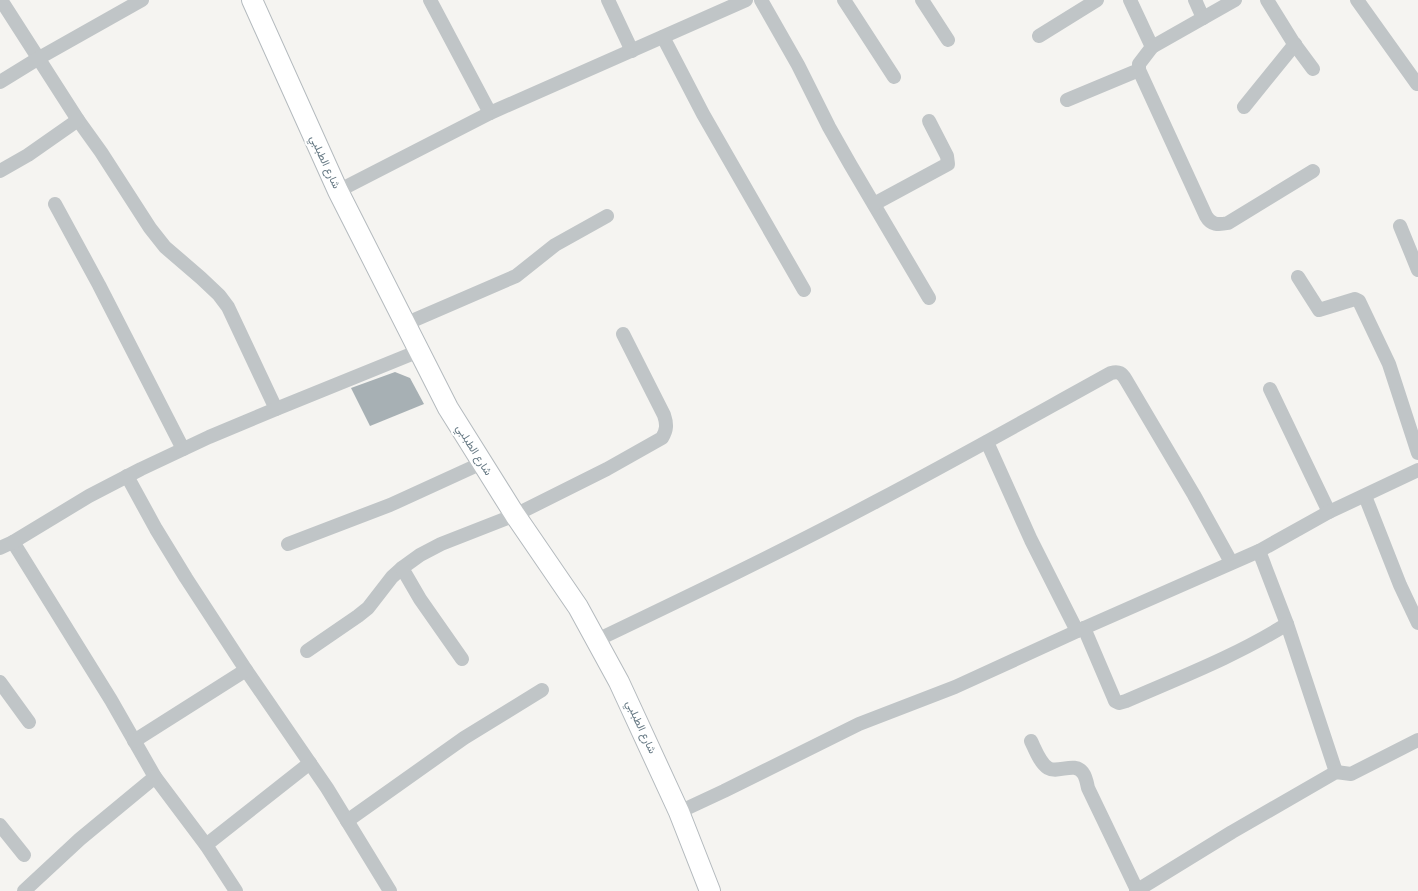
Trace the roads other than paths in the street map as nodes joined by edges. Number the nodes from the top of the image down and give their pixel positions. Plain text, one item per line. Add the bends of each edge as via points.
1 (1, 0) edge
2 (142, 0) edge
3 (252, 0) edge
4 (430, 0) edge
5 (608, 0) edge
6 (746, 0) edge
7 (844, 0) edge
8 (922, 0) edge
9 (1097, 0) edge
10 (1130, 0) edge
11 (1195, 0) edge
12 (1235, 0) edge
13 (1267, 0) edge
14 (1357, 0) edge
15 (763, 1) edge
16 (1203, 18) junction
17 (1039, 36) dead end
18 (663, 37) junction
19 (948, 40) dead end
20 (1295, 44) junction
21 (1152, 47) junction
22 (632, 51) junction
23 (39, 58) junction
24 (1313, 69) dead end
25 (1139, 70) junction
26 (894, 77) dead end
27 (0, 82) edge
28 (1417, 84) edge
29 (1067, 100) dead end
30 (1244, 107) dead end
31 (490, 113) junction
32 (78, 120) junction
33 (929, 121) dead end
34 (0, 171) edge
35 (1312, 171) dead end
36 (338, 191) junction
37 (55, 204) dead end
38 (874, 204) junction
39 (607, 216) dead end
40 (1400, 226) dead end
41 (1418, 270) edge
42 (1298, 277) dead end
43 (804, 290) dead end
44 (929, 298) dead end
45 (405, 324) junction
46 (623, 334) dead end
47 (419, 351) junction
48 (1270, 389) dead end
49 (276, 409) junction
50 (987, 442) junction
51 (184, 449) junction
52 (1418, 453) edge
53 (482, 463) junction
54 (1418, 470) edge
55 (127, 476) junction
56 (1364, 496) junction
57 (1329, 512) junction
58 (515, 515) junction
59 (13, 542) junction
60 (288, 544) dead end
61 (0, 548) edge
62 (1259, 551) junction
63 (1231, 562) junction
64 (402, 568) junction
65 (1418, 623) edge
66 (1287, 624) junction
67 (1081, 629) junction
68 (597, 640) junction
69 (307, 651) dead end
70 (462, 659) dead end
71 (246, 670) junction
72 (0, 682) edge
73 (542, 690) dead end
74 (29, 722) dead end
75 (1418, 740) edge
76 (134, 741) junction
77 (1031, 742) dead end
78 (310, 763) junction
79 (1336, 772) junction
80 (155, 777) junction
81 (679, 812) junction
82 (347, 821) junction
83 (0, 825) edge
84 (206, 845) junction
85 (24, 855) dead end
86 (24, 891) edge
87 (236, 891) edge
88 (390, 891) edge
89 (710, 891) edge
90 (1136, 891) edge

1 - 23 street
2 - 23 street
3 - 36 street, شارع الطبلبي
4 - 31 street
5 - 22 street
6 - 18 street
7 - 26 street
8 - 19 street
9 - 17 street
10 - 21 street
11 - 16 street
12 - 16 street
13 - 20 street
14 - 28 street
15 - 38 street via 829,127
16 - 21 street
18 - 22 street
18 - 43 street via 703,114
20 - 24 street
20 - 30 street
21 - 25 street via 1139,64
22 - 31 street
23 - 27 street
23 - 32 street
25 - 29 street
25 - 35 street via 1206,216 1214,224 1228,223
31 - 36 street
32 - 34 street
32 - 49 street via 165,247 219,295 228,307
33 - 38 street via 947,156 948,164
36 - 45 street, شارع الطبلبي
37 - 51 street
38 - 44 street
39 - 45 street via 555,246 516,276
40 - 41 street
42 - 52 street via 1319,310 1355,299 1359,301 1389,364
45 - 47 street, شارع الطبلبي
46 - 58 street via 664,415 666,431 662,438
47 - 49 street
47 - 53 street, شارع الطبلبي via 448,408
48 - 57 street
49 - 51 street
50 - 63 street via 1111,373 1122,374
50 - 67 street via 1031,540
50 - 68 street via 701,591
51 - 55 street
53 - 58 street, شارع الطبلبي
53 - 60 street via 390,505
54 - 56 street
55 - 59 street
55 - 71 street via 186,578
56 - 57 street
56 - 65 street
57 - 62 street
58 - 64 street via 441,544
58 - 68 street, شارع الطبلبي via 578,607
59 - 61 street
59 - 76 street
62 - 63 street
62 - 66 street
63 - 67 street
64 - 69 street via 368,608
64 - 70 street via 420,599
66 - 67 street via 1211,665 1119,703 1115,701
66 - 79 street
67 - 81 street via 955,687 859,724
68 - 81 street, شارع الطبلبي via 640,724
71 - 76 street
71 - 78 street
72 - 74 street
73 - 82 street via 464,738
75 - 79 street via 1351,774
76 - 80 street
77 - 90 street via 1048,768 1070,768 1083,772
78 - 82 street
78 - 84 street
79 - 90 street
80 - 84 street
80 - 86 street via 80,839
81 - 89 street, شارع الطبلبي
82 - 88 street
83 - 85 street
84 - 87 street

